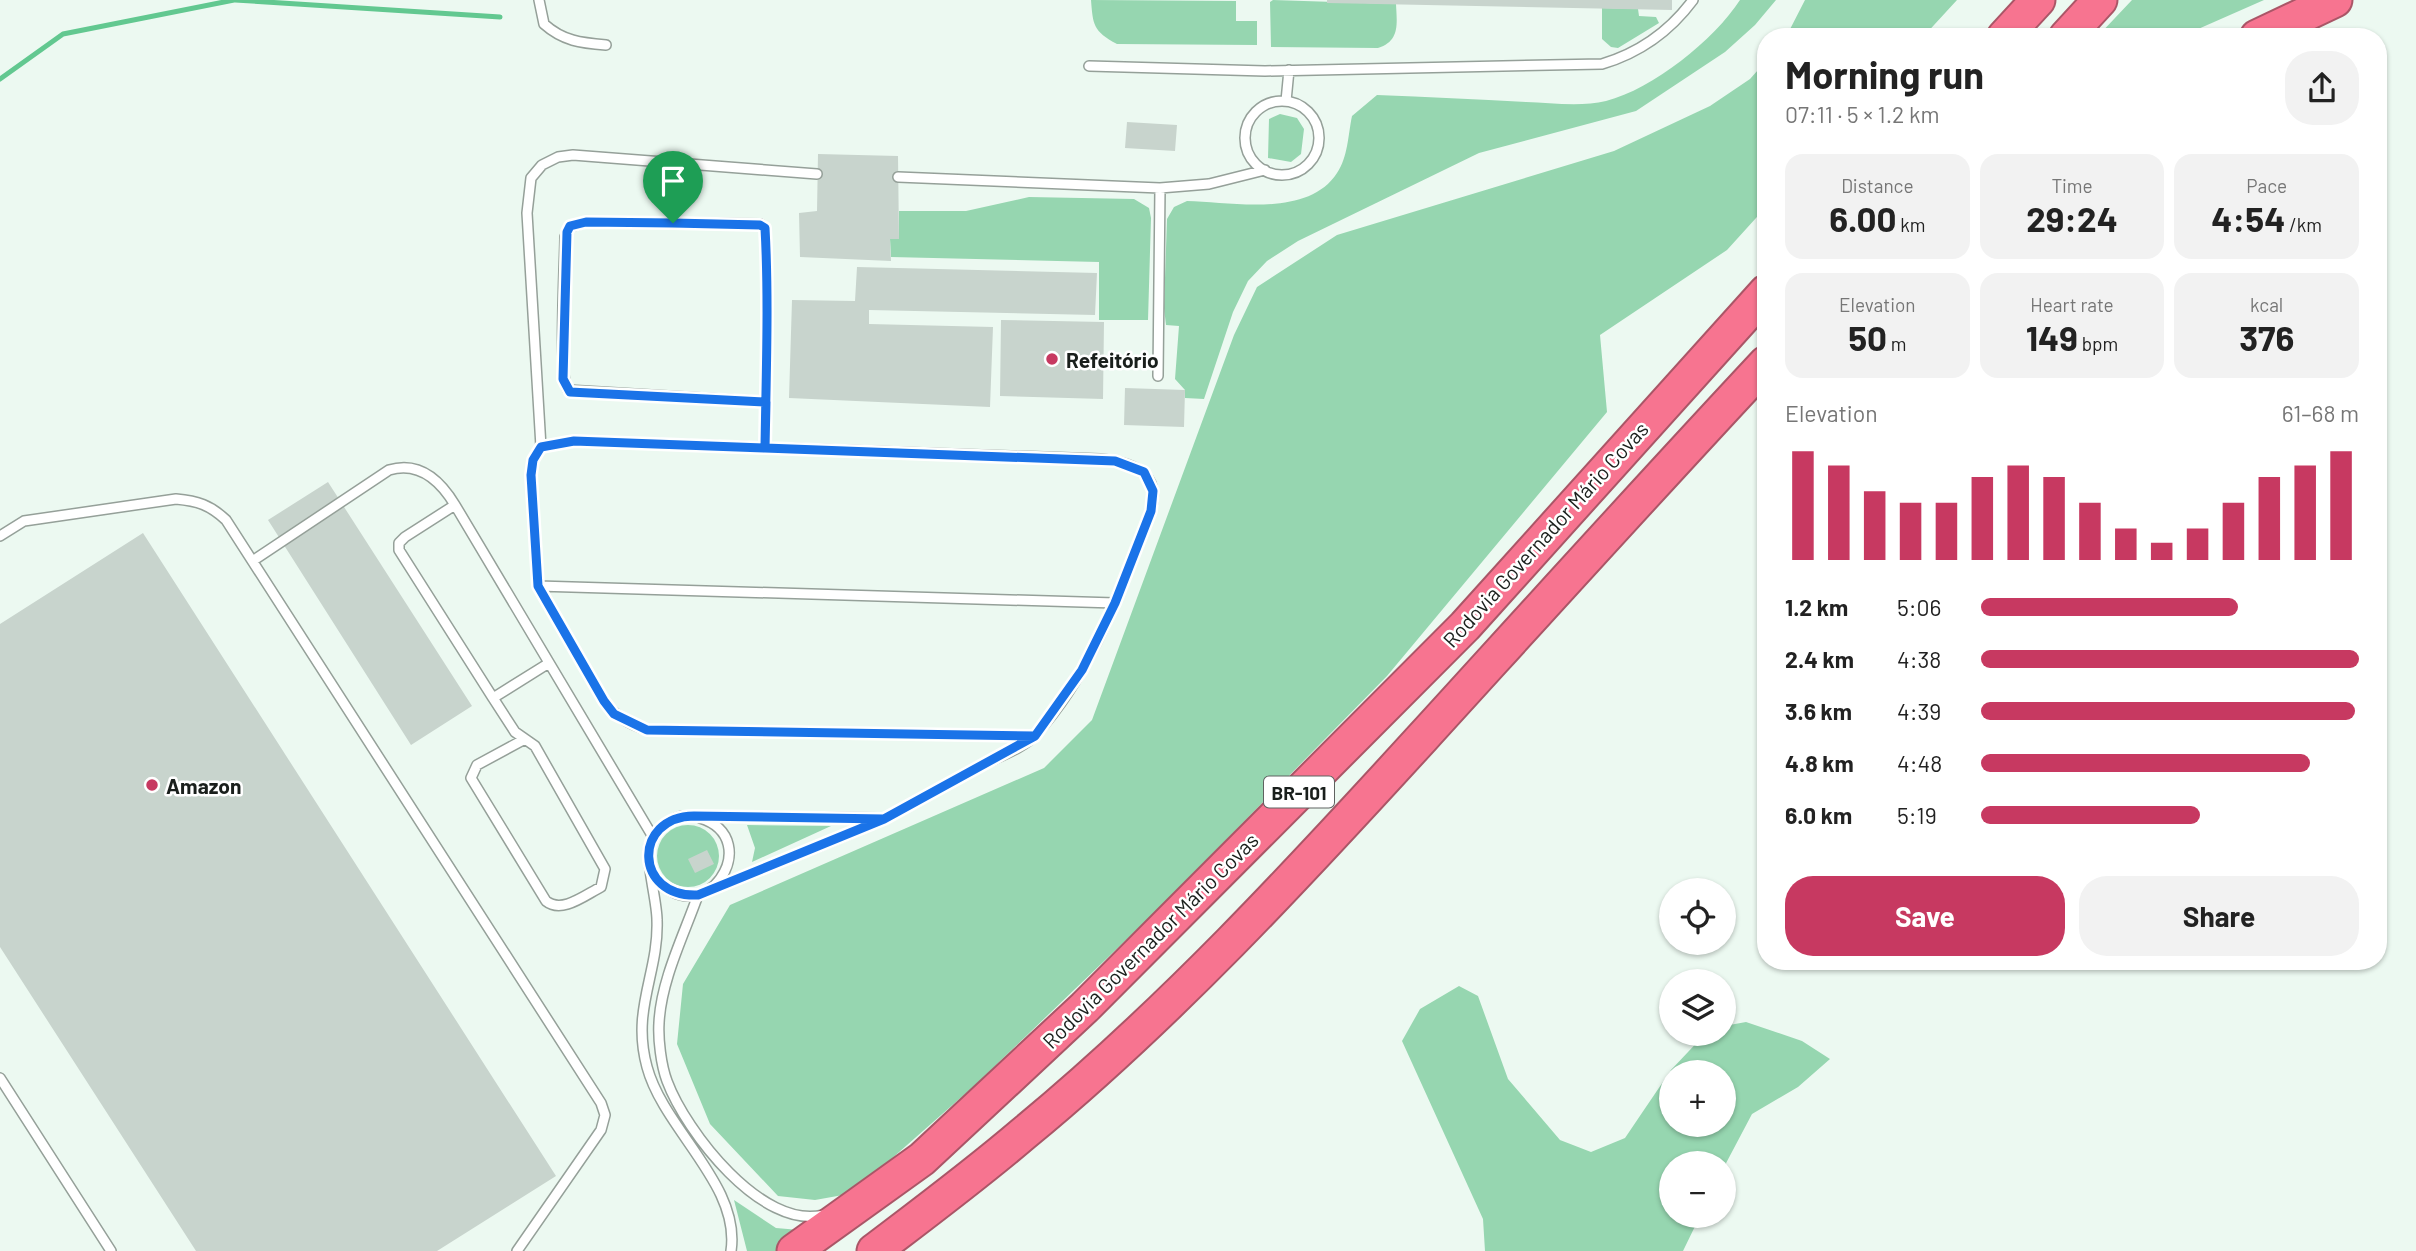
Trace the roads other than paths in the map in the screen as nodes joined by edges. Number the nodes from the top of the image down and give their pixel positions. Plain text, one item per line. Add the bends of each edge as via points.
1 (539, 0) edge
2 (1693, 0) edge
3 (2038, 0) edge
4 (2100, 0) edge
5 (2335, 0) edge
6 (2012, 28) edge
7 (2074, 28) edge
8 (2276, 28) edge
9 (606, 45) dead end
10 (1089, 66) dead end
11 (1289, 70) junction
12 (1286, 101) junction
13 (1265, 170) junction
14 (817, 174) dead end
15 (898, 177) dead end
16 (1160, 188) junction
17 (1757, 302) edge
18 (1757, 372) edge
19 (1158, 376) dead end
20 (766, 402) junction
21 (541, 447) junction
22 (765, 448) junction
23 (455, 505) junction
24 (0, 536) edge
25 (254, 560) junction
26 (538, 586) junction
27 (1115, 603) junction
28 (549, 663) junction
29 (493, 698) junction
30 (1035, 736) junction
31 (525, 739) junction
32 (694, 816) junction
33 (884, 819) junction
34 (653, 837) junction
35 (653, 874) junction
36 (715, 887) junction
37 (698, 895) junction
38 (0, 1078) edge
39 (856, 1206) junction
40 (111, 1251) edge
41 (517, 1251) edge
42 (730, 1251) edge
43 (794, 1251) edge
44 (874, 1251) edge

1 - 9 lane via 540,16 551,30 572,42
2 - 11 lane via 1678,19 1634,52 1602,64
3 - 6 highway
4 - 7 highway
5 - 8 highway
10 - 11 lane
11 - 12 lane
12 - 13 lane via 1259,109 1245,134 1253,161
12 - 13 lane via 1311,115 1318,128 1315,156 1293,174
13 - 16 lane via 1209,184
14 - 21 lane via 597,156 558,157 542,165 531,178 527,213
15 - 16 lane
16 - 19 lane
17 - 39 highway, Rodovia Governador Mário Covas / BR-101 via 1511,575 1397,694 1085,1007 922,1158
18 - 44 highway, BR-101 via 1250,921 1025,1133
20 - 20 lane via 765,228 586,222 570,226 565,237 563,355 568,390
20 - 22 lane
21 - 22 lane via 574,441
21 - 26 lane via 531,475
22 - 27 lane via 1100,459 1131,465 1150,480 1153,499
23 - 25 lane via 433,478 403,466 389,470
23 - 28 lane
23 - 29 lane via 405,537 399,550
24 - 25 lane via 24,521 176,499 214,508
25 - 41 lane via 601,1102 605,1115 601,1130
26 - 27 lane
26 - 30 lane via 614,714 647,730
27 - 30 lane via 1082,670
28 - 29 lane
28 - 34 lane
29 - 31 lane via 515,732
30 - 33 lane
31 - 31 lane via 477,765 471,778 547,901 561,907 601,887 605,869 535,746
32 - 33 lane
32 - 34 lane via 670,820
32 - 36 lane via 719,828 726,840 728,868
33 - 36 lane
34 - 35 lane via 649,849
35 - 37 lane via 671,891
35 - 42 lane via 657,942 640,1032 647,1068 668,1114 730,1213
36 - 37 lane
37 - 39 lane via 668,978 659,1023 666,1079 676,1100 732,1178 766,1205 812,1218
38 - 40 lane
39 - 43 highway, Rodovia Governador Mário Covas / BR-101

